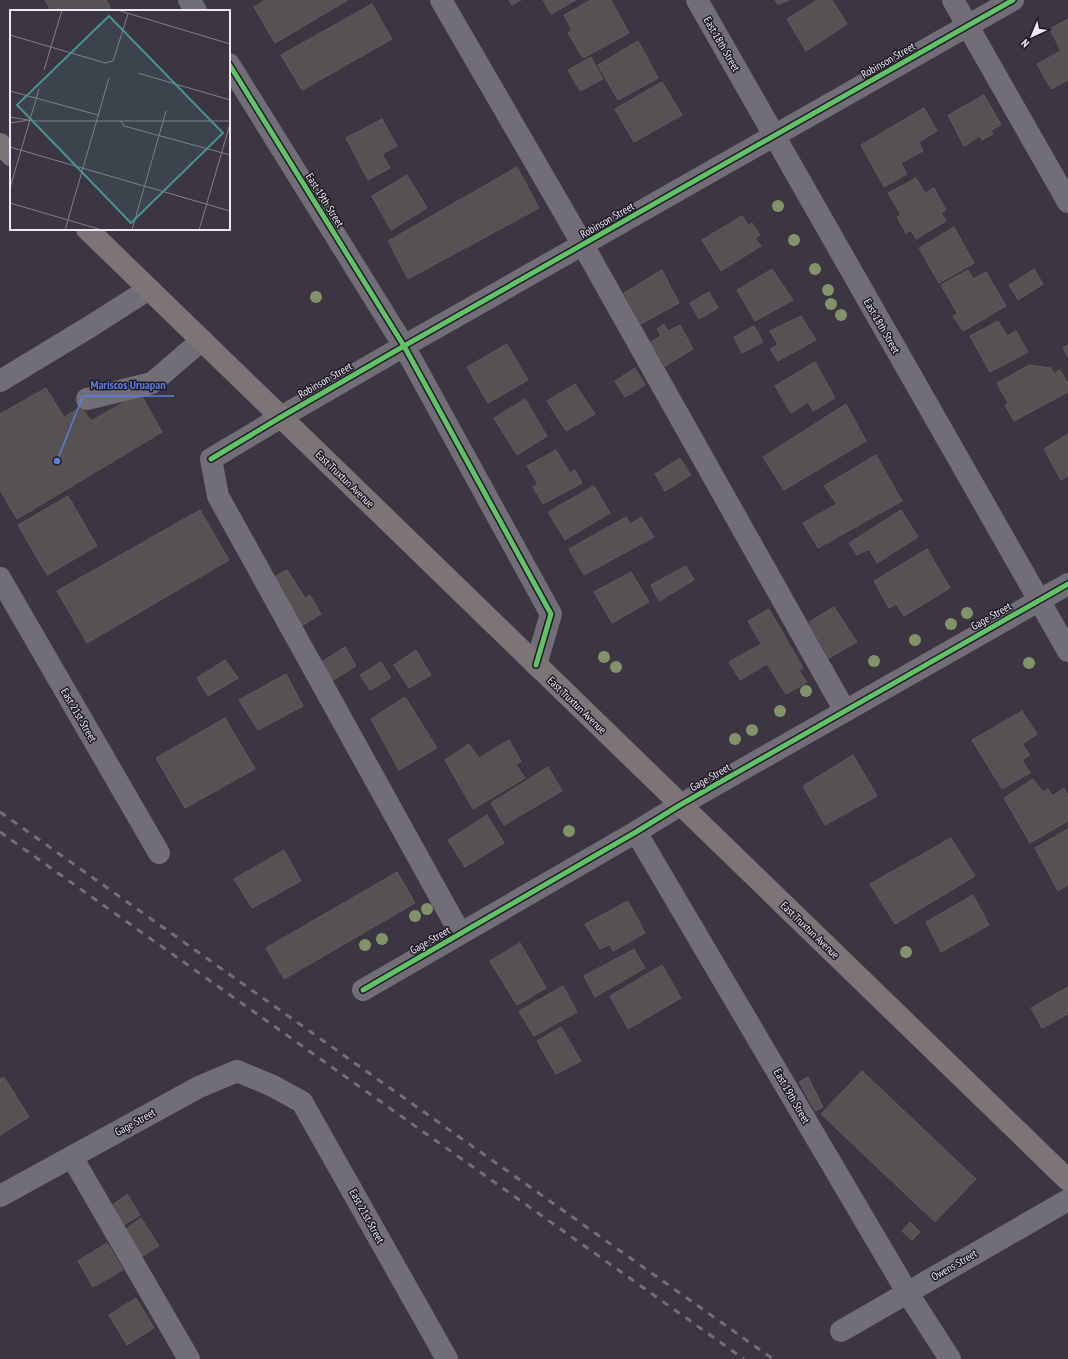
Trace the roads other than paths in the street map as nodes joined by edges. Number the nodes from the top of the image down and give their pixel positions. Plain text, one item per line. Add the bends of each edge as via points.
1 (189, 0) edge
2 (441, 0) edge
3 (696, 0) edge
4 (954, 0) edge
5 (1013, 0) edge
6 (195, 10) edge
7 (968, 26) junction
8 (230, 66) edge
9 (774, 136) junction
10 (0, 144) edge
11 (10, 154) edge
12 (1068, 202) edge
13 (88, 230) edge
14 (583, 245) junction
15 (148, 289) junction
16 (202, 340) junction
17 (404, 346) junction
18 (0, 381) edge
19 (88, 398) dead end
20 (281, 417) junction
21 (0, 578) edge
22 (1068, 584) edge
23 (1039, 600) junction
24 (1068, 651) edge
25 (536, 665) junction
26 (845, 711) junction
27 (680, 805) junction
28 (636, 832) junction
29 (159, 853) dead end
30 (460, 933) junction
31 (363, 990) dead end
32 (273, 1086) joint
33 (72, 1157) junction
34 (1068, 1180) edge
35 (0, 1196) edge
36 (1068, 1200) edge
37 (907, 1292) junction
38 (841, 1330) dead end
39 (189, 1359) edge
40 (447, 1359) edge
41 (950, 1359) edge

1 - 6 street
2 - 14 street
3 - 9 street, East 18th Street
4 - 7 street
5 - 7 street, Robinson Street
7 - 9 street, Robinson Street
7 - 12 street
8 - 17 street, East 19th Street
9 - 14 street, Robinson Street
9 - 23 street, East 18th Street
10 - 11 main road
13 - 15 main road, East Truxtun Avenue
14 - 17 street, Robinson Street
14 - 26 street
15 - 16 main road, East Truxtun Avenue
15 - 18 street
16 - 19 street via 152,383
16 - 20 main road, East Truxtun Avenue
17 - 20 street, Robinson Street
17 - 25 street, East 19th Street via 551,614
20 - 25 main road, East Truxtun Avenue
20 - 30 street, Robinson Street via 211,459 218,496
21 - 29 street, East 21st Street
22 - 23 street, Gage Street
23 - 24 street, East 18th Street
23 - 26 street, Gage Street
25 - 27 main road, East Truxtun Avenue
26 - 27 street, Gage Street
27 - 28 street, Gage Street
27 - 34 main road, East Truxtun Avenue
28 - 30 street, Gage Street
28 - 37 street, East 19th Street
30 - 31 street, Gage Street
32 - 33 street, Gage Street via 237,1071 199,1087
32 - 40 street, East 21st Street via 302,1102
33 - 35 street, Gage Street
33 - 39 street
36 - 37 street, Owens Street
37 - 38 street, Owens Street
37 - 41 street, East 19th Street

